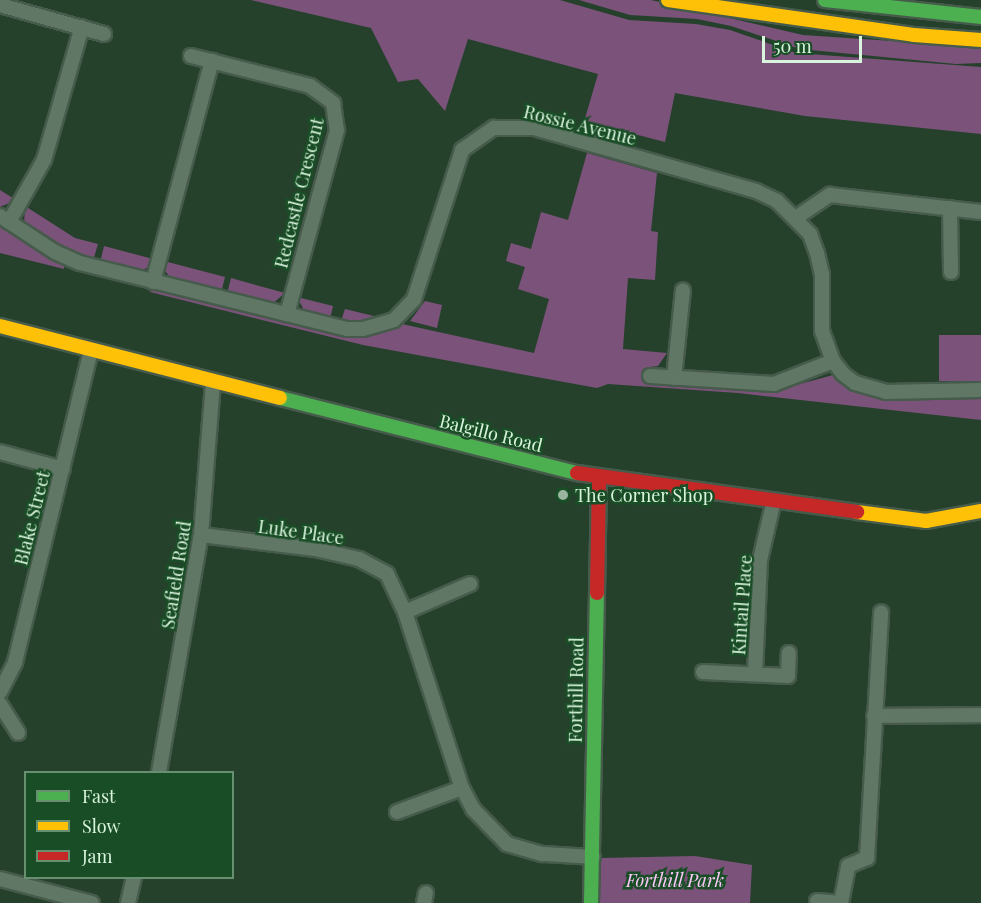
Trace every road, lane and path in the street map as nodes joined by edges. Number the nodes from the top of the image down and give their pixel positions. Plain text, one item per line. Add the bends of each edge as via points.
1 (668, 0) edge
2 (825, 0) edge
3 (0, 4) edge
4 (981, 17) edge
5 (82, 27) junction
6 (104, 34) dead end
7 (981, 40) edge
8 (191, 56) dead end
9 (212, 61) junction
10 (950, 208) junction
11 (981, 212) edge
12 (797, 217) junction
13 (4, 219) edge
14 (951, 272) dead end
15 (153, 282) junction
16 (682, 290) dead end
17 (287, 314) junction
18 (0, 326) edge
19 (91, 350) junction
20 (833, 361) junction
21 (650, 376) dead end
22 (674, 378) junction
23 (213, 381) junction
24 (981, 390) edge
25 (0, 452) edge
26 (63, 469) junction
27 (598, 478) junction
28 (773, 504) junction
29 (981, 511) edge
30 (201, 535) junction
31 (470, 584) dead end
32 (405, 612) junction
33 (881, 612) dead end
34 (789, 653) dead end
35 (704, 672) dead end
36 (755, 674) junction
37 (0, 692) edge
38 (0, 704) edge
39 (874, 716) junction
40 (981, 716) edge
41 (18, 733) dead end
42 (159, 771) edge
43 (462, 788) junction
44 (397, 812) dead end
45 (593, 857) junction
46 (0, 879) edge
47 (134, 879) edge
48 (817, 901) dead end
49 (92, 903) edge
50 (128, 903) edge
51 (591, 903) edge

1 - 7 street via 914,35
2 - 4 street
3 - 5 street
5 - 6 street
5 - 13 street via 44,159
8 - 9 street, Redcastle Crescent
9 - 15 street
9 - 17 street, Redcastle Crescent via 310,86 333,104 338,116
10 - 11 street
10 - 12 street via 830,195
10 - 14 street
12 - 17 street, Rossie Avenue via 756,191 534,128 494,128 462,150 420,285 403,313 380,326 363,329
12 - 20 street, Rossie Avenue via 810,234 817,253 822,274 822,330
13 - 15 street, Rossie Avenue via 80,263
15 - 17 street, Rossie Avenue
16 - 22 street
18 - 19 street, Balgillo Road
19 - 23 street, Balgillo Road
19 - 26 street, Blake Street
20 - 22 street via 774,384
20 - 24 street, Rossie Avenue via 855,383 869,389
21 - 22 street
23 - 27 street, Balgillo Road
23 - 30 street, Seafield Road
25 - 26 street
26 - 37 street, Blake Street via 15,662
27 - 28 street, Balgillo Road
27 - 45 street, Forthill Road
28 - 29 street, Balgillo Road via 926,521
28 - 36 street, Kintail Place via 760,560
30 - 32 street, Luke Place via 359,558 387,574
30 - 42 street, Seafield Road
31 - 32 street
32 - 43 street, Luke Place
33 - 39 street
34 - 36 street, Kintail Place via 788,676
35 - 36 street, Kintail Place
38 - 41 street
39 - 40 street
39 - 48 street via 867,858 848,866 841,903
43 - 44 street
43 - 45 street, Luke Place via 489,829 507,844 543,854
45 - 51 street, Forthill Road
46 - 49 street
47 - 50 street

